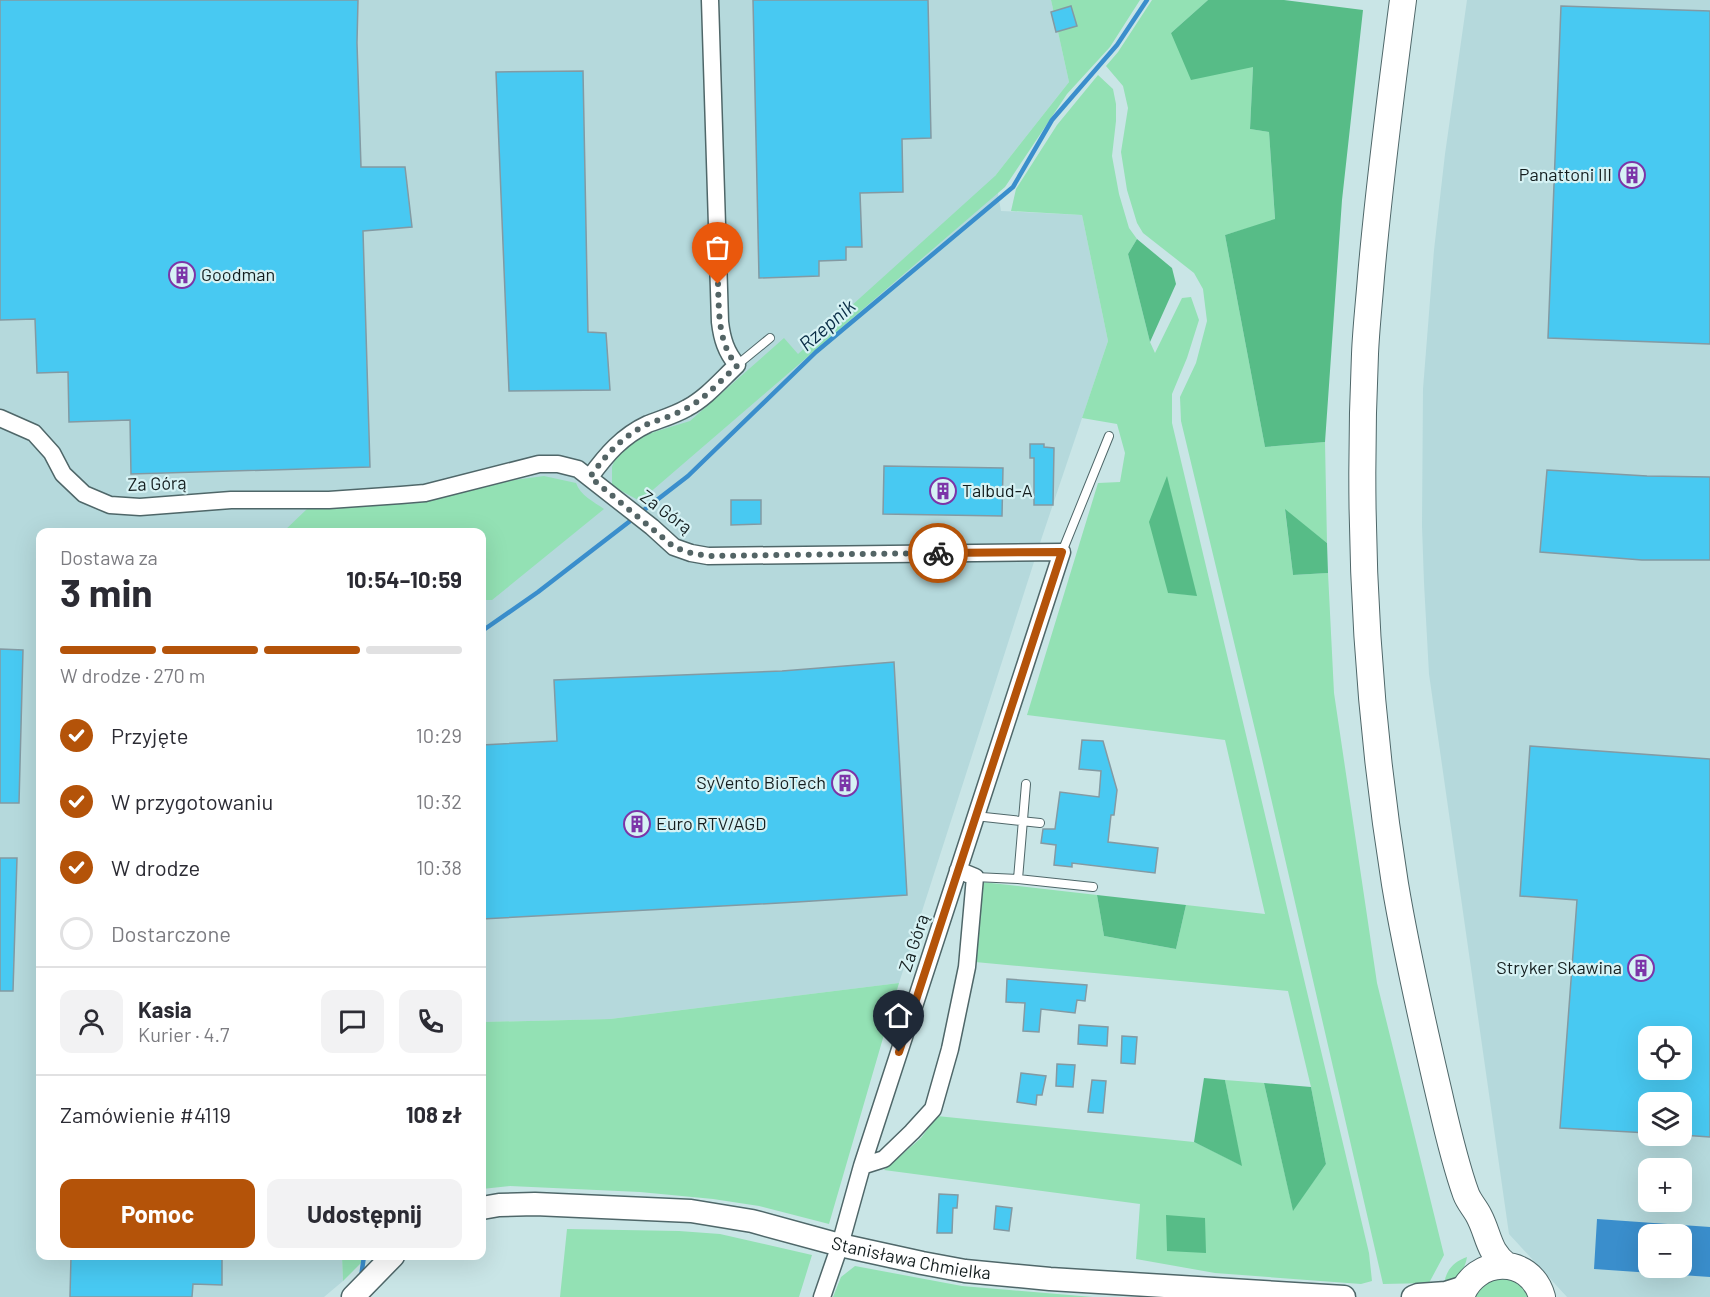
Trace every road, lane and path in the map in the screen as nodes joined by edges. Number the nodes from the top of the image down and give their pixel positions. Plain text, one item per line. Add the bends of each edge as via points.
1 (710, 0) edge
2 (1403, 0) edge
3 (770, 338) dead end
4 (737, 366) junction
5 (0, 418) edge
6 (1109, 436) dead end
7 (590, 477) junction
8 (1062, 552) junction
9 (1026, 784) dead end
10 (975, 816) junction
11 (1022, 821) junction
12 (1040, 823) dead end
13 (958, 870) junction
14 (975, 877) junction
15 (1018, 879) junction
16 (1093, 887) dead end
17 (862, 1166) junction
18 (1467, 1197) junction
19 (486, 1207) edge
20 (840, 1245) junction
21 (389, 1260) edge
22 (1507, 1266) junction
23 (1467, 1286) edge
24 (1543, 1296) edge
25 (353, 1297) edge
26 (822, 1297) edge
27 (1344, 1297) edge
28 (1413, 1297) edge

1 - 4 street via 720,322 729,356
2 - 18 main road via 1378,199 1365,352 1364,597 1395,883 1433,1070
3 - 4 lane
4 - 7 street via 692,405 625,436
5 - 7 street, Za Górą via 34,433 52,453 63,474 84,494 110,505 329,500 425,493 539,464 568,466
6 - 8 lane
7 - 8 street, Za Górą via 674,547 708,556
8 - 10 street, Za Górą
9 - 11 lane
10 - 11 lane
10 - 13 street, Za Górą
11 - 12 lane
11 - 15 lane
13 - 14 street
13 - 17 street, Za Górą
14 - 15 lane
14 - 17 street via 967,967 933,1109 884,1160
15 - 16 lane
17 - 20 street, Za Górą
18 - 22 main road via 1492,1250
18 - 23 main road via 1473,1250
19 - 20 street, Stanisława Chmielka via 536,1204 691,1211 752,1221
20 - 26 street, Za Górą
20 - 27 street, Stanisława Chmielka via 965,1271
21 - 25 street
22 - 23 main road via 1490,1267
22 - 24 main road via 1527,1275
23 - 28 street

